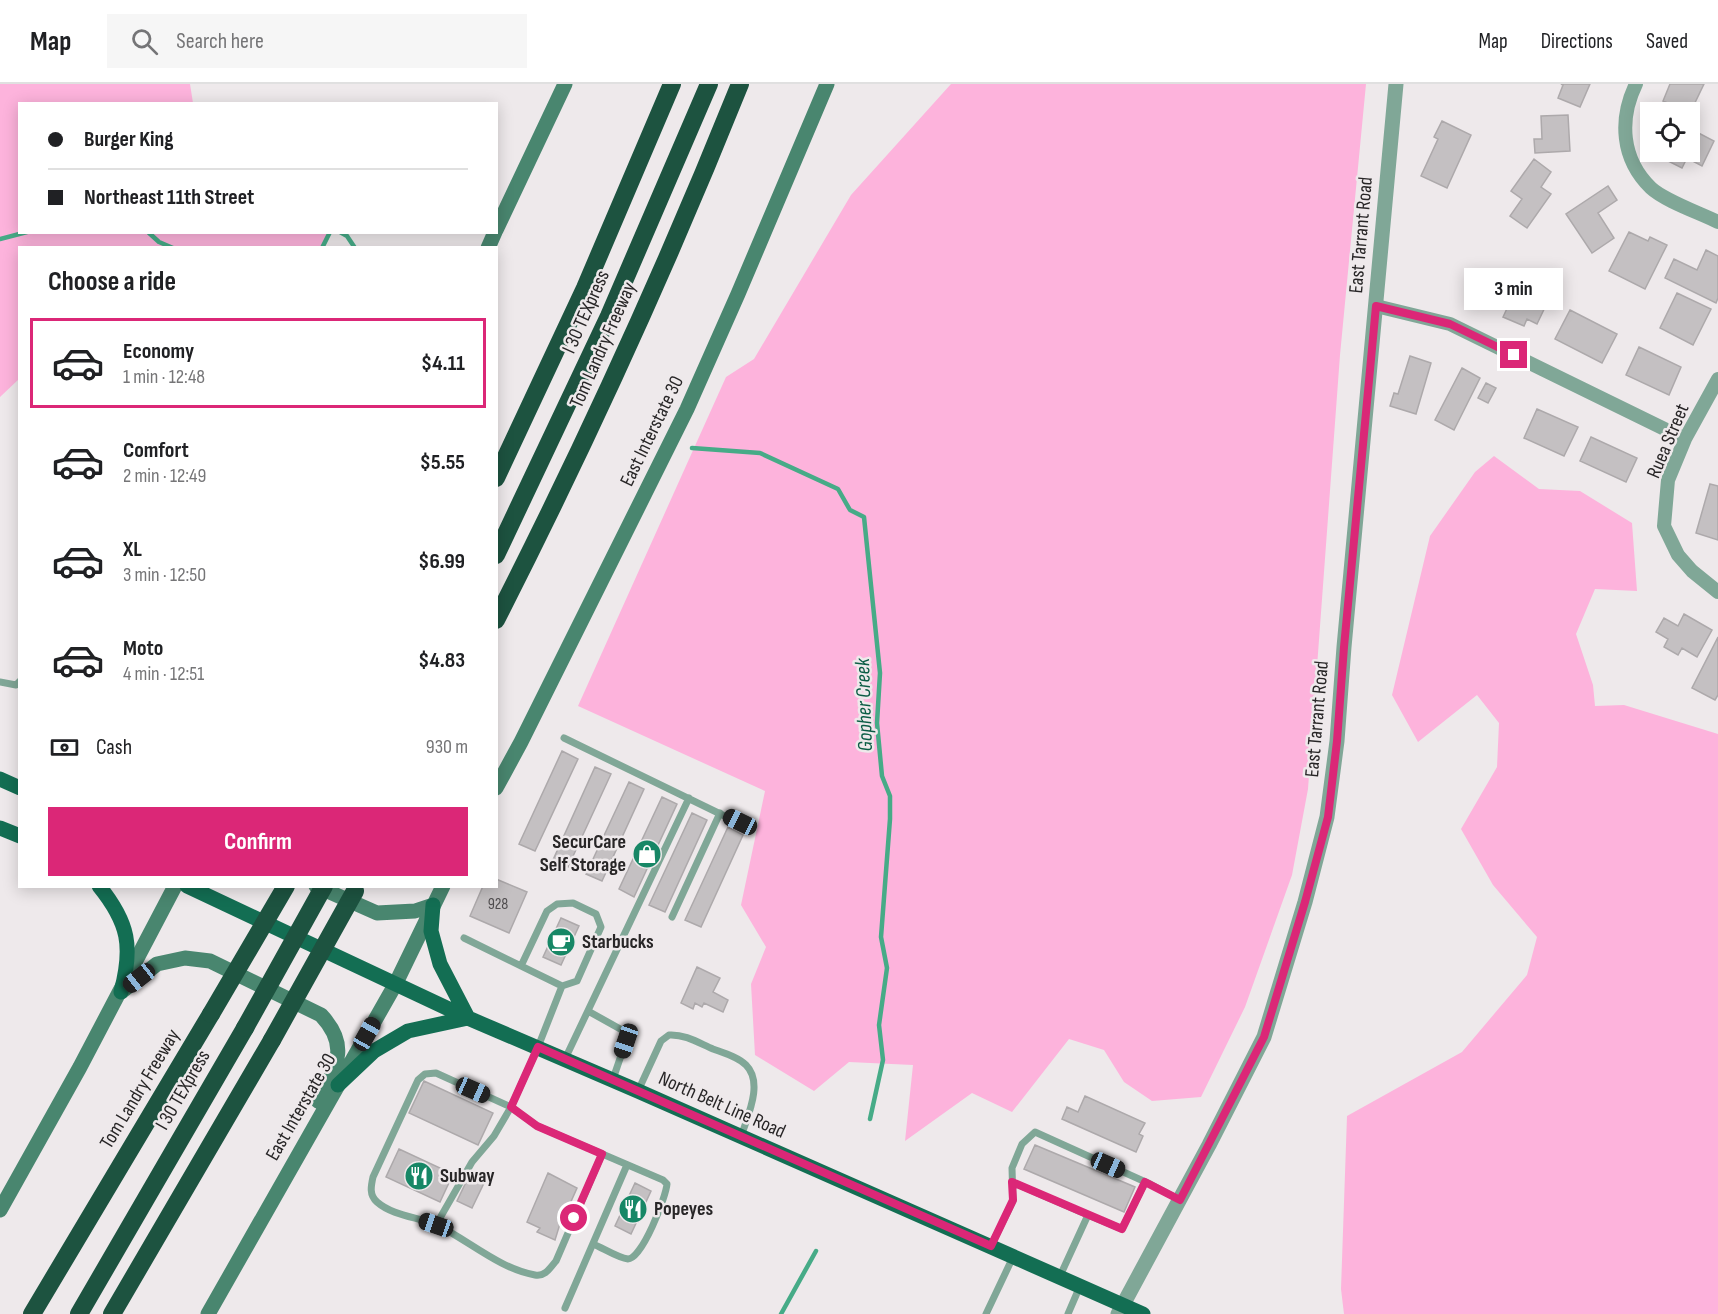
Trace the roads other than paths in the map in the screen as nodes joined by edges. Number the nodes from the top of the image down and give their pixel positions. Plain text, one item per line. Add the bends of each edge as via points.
1 (565, 84) edge
2 (672, 84) edge
3 (709, 84) edge
4 (740, 84) edge
5 (827, 84) edge
6 (1396, 84) edge
7 (1636, 84) edge
8 (1718, 222) edge
9 (498, 227) edge
10 (1376, 306) junction
11 (1718, 379) edge
12 (1685, 439) junction
13 (498, 474) edge
14 (498, 551) edge
15 (1718, 592) edge
16 (498, 616) edge
17 (0, 682) edge
18 (18, 685) edge
19 (564, 738) dead end
20 (0, 780) edge
21 (498, 784) edge
22 (18, 787) edge
23 (689, 798) junction
24 (720, 813) junction
25 (740, 822) dead end
26 (0, 828) edge
27 (18, 835) edge
28 (101, 888) edge
29 (174, 888) edge
30 (191, 888) edge
31 (285, 888) edge
32 (320, 888) edge
33 (323, 888) edge
34 (442, 888) edge
35 (356, 889) edge
36 (433, 905) junction
37 (672, 917) dead end
38 (464, 938) dead end
39 (521, 966) junction
40 (395, 985) junction
41 (562, 986) junction
42 (121, 992) junction
43 (588, 1011) junction
44 (468, 1018) junction
45 (538, 1047) junction
46 (565, 1059) junction
47 (613, 1080) junction
48 (338, 1085) junction
49 (638, 1090) junction
50 (511, 1107) junction
51 (741, 1137) junction
52 (298, 1154) junction
53 (602, 1154) junction
54 (627, 1165) junction
55 (1012, 1182) junction
56 (1145, 1182) junction
57 (1180, 1200) junction
58 (0, 1210) edge
59 (1088, 1215) junction
60 (436, 1225) junction
61 (593, 1244) junction
62 (991, 1246) junction
63 (1014, 1256) junction
64 (1060, 1276) junction
65 (1080, 1285) junction
66 (565, 1308) dead end
67 (1120, 1310) edge
68 (990, 1313) edge
69 (32, 1314) edge
70 (79, 1314) edge
71 (112, 1314) edge
72 (208, 1314) edge
73 (1068, 1314) edge
74 (1143, 1314) edge

1 - 9 main road
2 - 13 highway, Tom Landry Freeway via 585,288
3 - 14 highway, I 30 TEXpress via 609,316
4 - 16 highway, Tom Landry Freeway via 640,319
5 - 21 main road, East Interstate 30 via 687,409
6 - 10 street, East Tarrant Road
7 - 8 street via 1628,102 1625,133 1631,161 1652,188
10 - 12 street via 1450,324
10 - 57 street, East Tarrant Road via 1328,817 1264,1037
11 - 12 street, Ruea Street
12 - 15 street, Ruea Street via 1668,480 1664,526 1678,555
17 - 18 lane
19 - 23 lane
20 - 22 main road
23 - 24 lane
23 - 43 lane
24 - 25 lane
24 - 37 lane
26 - 27 main road
28 - 42 main road via 123,920 128,965
29 - 42 main road
30 - 40 main road, North Belt Line Road
31 - 69 highway, Tom Landry Freeway, bridge
32 - 36 main road via 377,914 415,911
33 - 70 highway, I 30 TEXpress, bridge
34 - 36 main road, East Interstate 30
35 - 71 highway, bridge
36 - 40 main road, East Interstate 30
36 - 44 main road via 431,931 440,964
38 - 39 lane
39 - 41 lane
39 - 41 lane via 547,911 557,904 573,903 596,914 601,927 577,981
40 - 44 main road, North Belt Line Road
40 - 48 main road, East Interstate 30
41 - 45 lane
42 - 52 main road via 157,964 185,958 210,961 321,1016 337,1040 339,1053 304,1129
42 - 58 main road
43 - 46 lane
43 - 47 lane via 622,1030 626,1041
44 - 45 main road, North Belt Line Road
44 - 48 main road via 408,1031 374,1051
45 - 46 main road, North Belt Line Road
45 - 50 lane
46 - 47 main road, North Belt Line Road
47 - 49 main road, North Belt Line Road
48 - 52 main road, East Interstate 30
49 - 51 main road, North Belt Line Road
49 - 51 lane via 661,1041 669,1035 684,1036 737,1058 751,1071 754,1080
50 - 53 lane via 537,1126
50 - 60 lane via 472,1162
50 - 60 lane via 435,1073 418,1080 370,1189 375,1200 386,1208
51 - 62 main road, North Belt Line Road
52 - 72 main road, East Interstate 30
53 - 54 lane
53 - 60 lane via 556,1261 546,1273 537,1276 513,1267
54 - 61 lane
54 - 61 lane via 663,1180 667,1184 666,1194 634,1257 628,1259
55 - 56 lane via 1011,1168 1022,1144 1035,1132
55 - 59 lane
55 - 62 lane via 1013,1200
56 - 57 lane
56 - 59 lane via 1122,1229
57 - 67 street, East Tarrant Road
59 - 64 lane
61 - 66 lane
62 - 63 main road, North Belt Line Road
63 - 64 main road, North Belt Line Road
63 - 68 lane
64 - 65 main road, North Belt Line Road
65 - 67 main road, North Belt Line Road
65 - 73 lane
67 - 74 main road, North Belt Line Road

